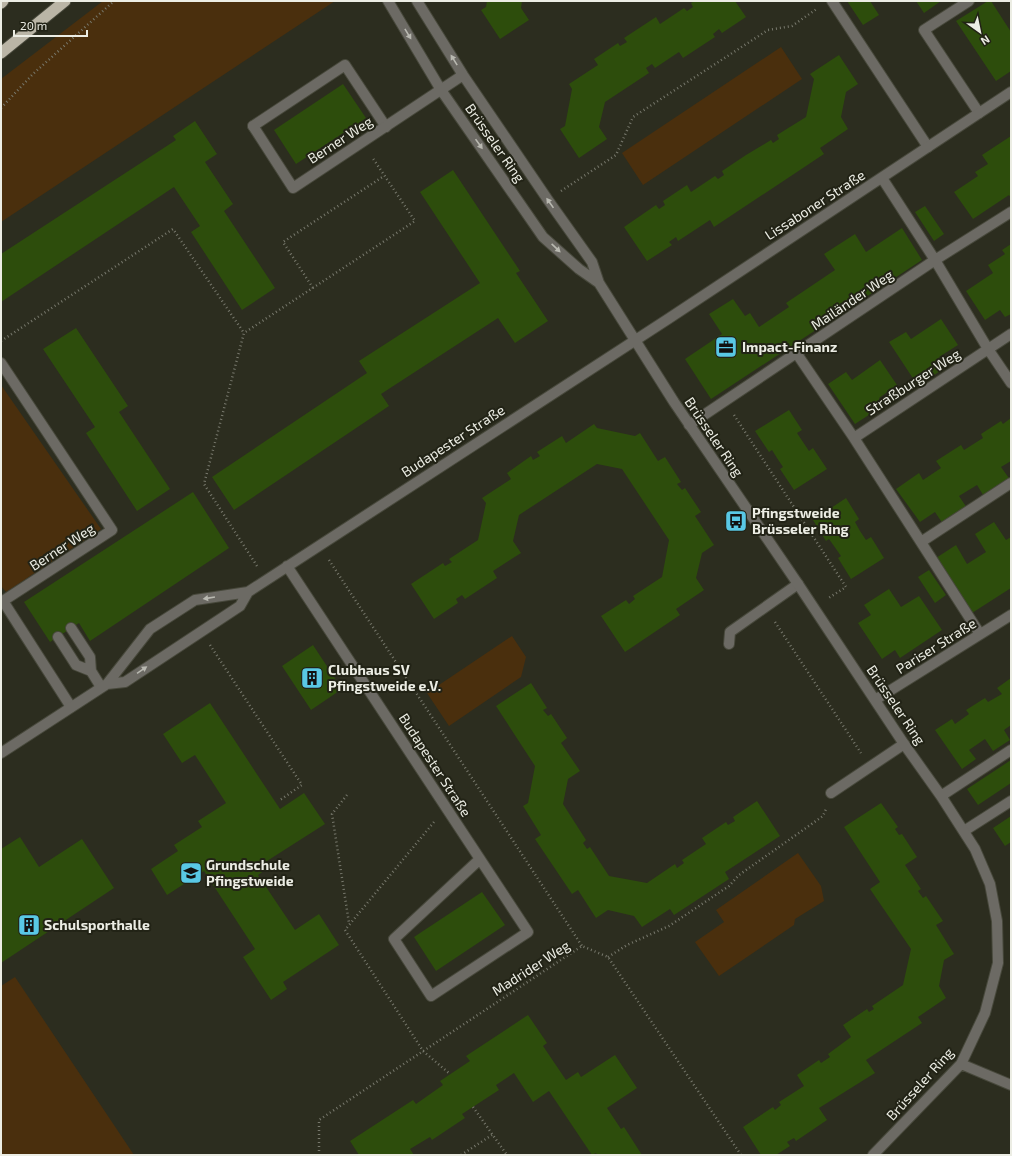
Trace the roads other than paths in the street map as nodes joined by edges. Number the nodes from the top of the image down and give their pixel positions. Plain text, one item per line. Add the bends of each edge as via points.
1 (65, 1) edge
2 (388, 1) edge
3 (417, 1) edge
4 (832, 1) edge
5 (969, 1) edge
6 (1, 53) edge
7 (463, 75) junction
8 (441, 90) junction
9 (1011, 92) edge
10 (979, 113) junction
11 (386, 126) junction
12 (928, 147) junction
13 (882, 178) junction
14 (1011, 212) edge
15 (935, 260) junction
16 (599, 283) junction
17 (1011, 334) edge
18 (634, 340) junction
19 (988, 349) junction
20 (797, 354) junction
21 (1, 362) edge
22 (1011, 383) edge
23 (689, 425) junction
24 (854, 438) junction
25 (1011, 483) edge
26 (920, 542) junction
27 (287, 566) junction
28 (798, 584) junction
29 (248, 592) junction
30 (1011, 615) edge
31 (71, 628) dead end
32 (980, 634) junction
33 (58, 637) dead end
34 (730, 644) dead end
35 (91, 671) junction
36 (104, 685) junction
37 (875, 700) junction
38 (71, 707) junction
39 (904, 744) junction
40 (1011, 750) edge
41 (1, 753) edge
42 (831, 793) road end
43 (941, 796) junction
44 (1011, 801) edge
45 (964, 831) junction
46 (480, 859) junction
47 (961, 1064) junction
48 (1011, 1085) edge
49 (873, 1155) edge

1 - 6 highway
2 -> 8 street, Brüsseler Ring
7 -> 3 street, Brüsseler Ring
4 - 12 street
5 - 10 street via 924,30
7 - 8 street, Berner Weg
16 -> 7 street, Brüsseler Ring via 592,262
8 - 11 street, Berner Weg
8 -> 16 street, Brüsseler Ring via 543,237
9 - 10 street, Lissaboner Straße
10 - 12 street, Lissaboner Straße
11 - 11 street, Berner Weg via 345,65 253,126 293,188
12 - 13 street, Lissaboner Straße
13 - 15 street
13 - 18 street, Lissaboner Straße
14 - 15 street, Mailänder Weg
15 - 19 street
15 - 20 street, Mailänder Weg
16 - 18 street, Brüsseler Ring
17 - 19 street, Straßburger Weg
18 - 23 street, Brüsseler Ring
18 - 27 street, Budapester Straße
19 - 22 street
19 - 24 street, Straßburger Weg
20 - 23 street, Mailänder Weg
20 - 24 street
21 - 38 street, Berner Weg via 112,530 3,601
23 - 28 street, Brüsseler Ring
24 - 26 street
25 - 26 street
26 - 32 street
27 - 29 street, Budapester Straße
27 - 46 street, Budapester Straße
28 - 34 street via 730,632
28 - 37 street, Brüsseler Ring
36 -> 29 street, Budapester Straße via 125,682 240,606
29 -> 36 street, Budapester Straße via 195,600 150,629
30 - 32 street, Pariser Straße
31 - 35 street via 90,657
32 - 37 street, Pariser Straße
33 - 35 street via 76,665
35 - 36 street
36 - 38 street, Budapester Straße
37 - 39 street, Brüsseler Ring
38 - 41 street, Budapester Straße
39 - 42 street
39 - 43 street, Brüsseler Ring
40 - 43 street
43 - 45 street, Brüsseler Ring
44 - 45 street
45 - 47 street, Brüsseler Ring via 990,884 997,921 998,963 985,1012
46 - 46 street, Budapester Straße via 394,939 431,996 528,932
47 - 48 street
47 - 49 street, Brüsseler Ring

